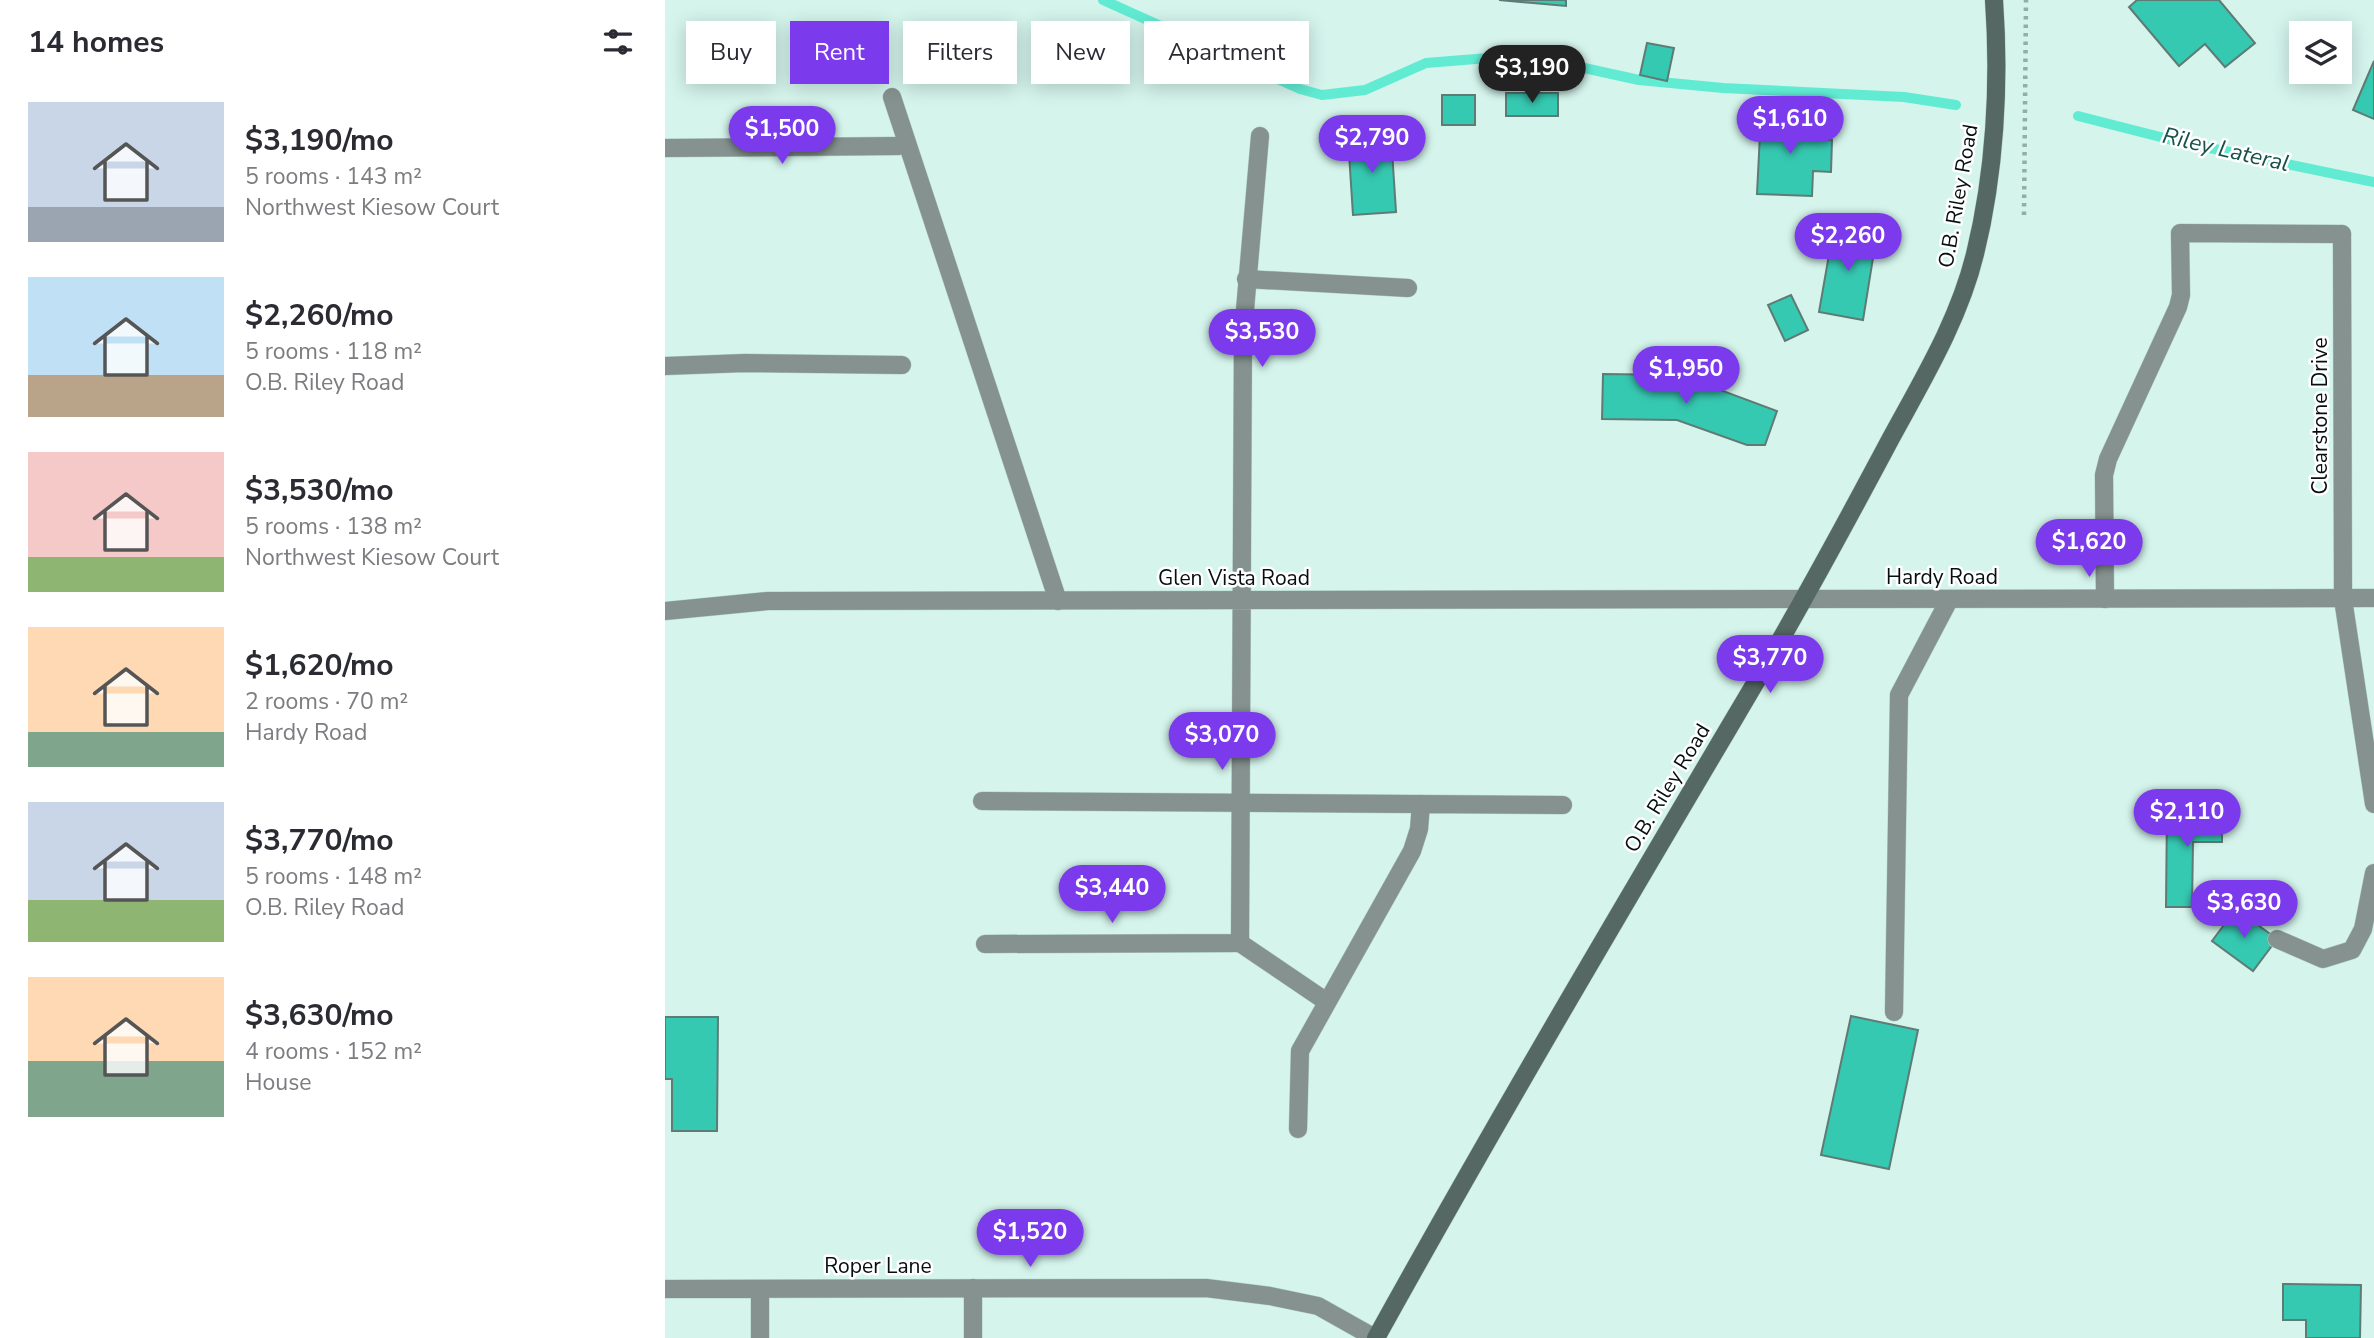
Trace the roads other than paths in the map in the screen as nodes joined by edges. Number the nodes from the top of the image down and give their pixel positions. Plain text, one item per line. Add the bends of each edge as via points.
1 (1994, 0) edge
2 (892, 97) dead end
3 (1260, 136) dead end
4 (899, 146) dead end
5 (665, 148) edge
6 (1247, 279) junction
7 (1408, 288) dead end
8 (902, 365) dead end
9 (665, 366) edge
10 (2105, 598) junction
11 (2343, 598) junction
12 (2374, 598) edge
13 (1804, 600) junction
14 (1949, 600) junction
15 (1058, 601) junction
16 (1242, 601) junction
17 (665, 611) edge
18 (982, 801) dead end
19 (1241, 803) junction
20 (1421, 804) junction
21 (2374, 804) edge
22 (1563, 805) dead end
23 (2374, 873) edge
24 (2277, 939) dead end
25 (1240, 943) junction
26 (985, 944) dead end
27 (1327, 1002) junction
28 (1894, 1012) dead end
29 (1298, 1129) dead end
30 (973, 1288) junction
31 (665, 1289) edge
32 (760, 1289) junction
33 (760, 1338) edge
34 (972, 1338) edge
35 (1376, 1338) edge

1 - 13 street, O.B. Riley Road via 1994,117 1975,256 1950,329
2 - 15 street
3 - 6 street
4 - 5 street
6 - 7 street
6 - 16 street
8 - 9 street
10 - 11 street, Hardy Road
10 - 11 street, Clearstone Drive via 2104,475 2178,307 2180,233 2342,234
10 - 14 street, Hardy Road
11 - 12 street, Hardy Road
11 - 21 street, Clearstone Drive
13 - 14 street, Hardy Road
13 - 16 street, Glen Vista Road
13 - 35 street, O.B. Riley Road via 1494,1125
14 - 28 street via 1899,695
15 - 16 street, Glen Vista Road
15 - 17 street, Glen Vista Road via 768,601
16 - 19 street
18 - 19 street
19 - 20 street
19 - 25 street
20 - 22 street
20 - 27 street via 1412,851
23 - 24 street via 2363,929 2352,950 2323,959
25 - 26 street
25 - 27 street
27 - 29 street via 1300,1051
30 - 32 street, Roper Lane
30 - 34 street
30 - 35 street, Roper Lane via 1206,1288 1318,1306
31 - 32 street, Roper Lane
32 - 33 street

